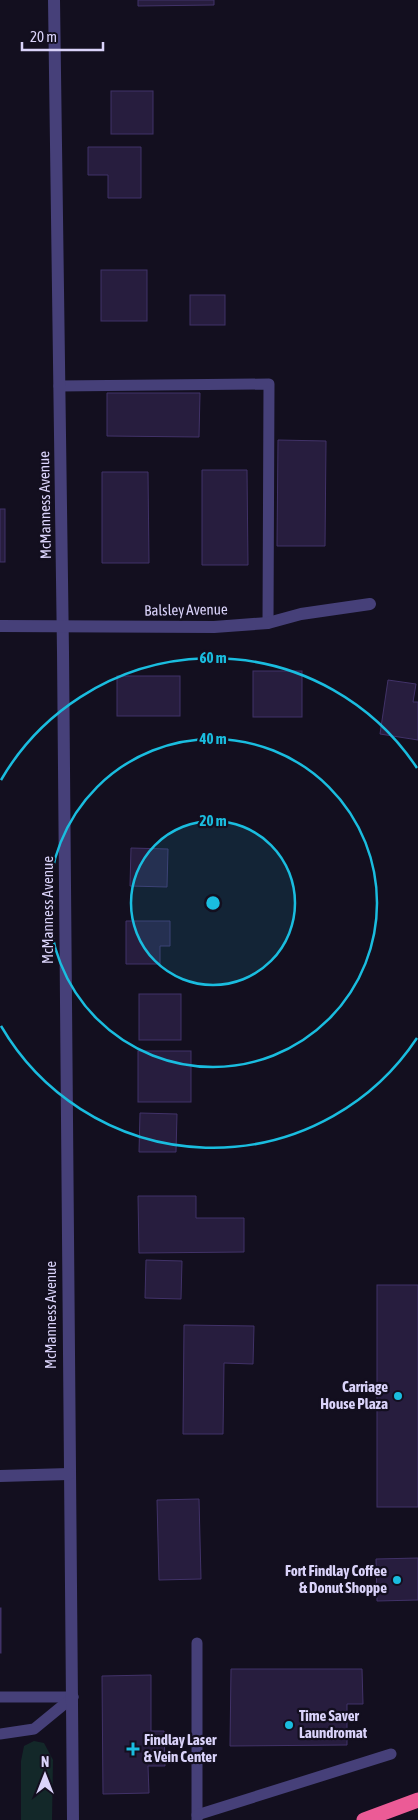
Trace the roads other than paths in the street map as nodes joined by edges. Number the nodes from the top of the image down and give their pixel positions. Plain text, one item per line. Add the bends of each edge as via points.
1 (54, 0) edge
2 (59, 386) junction
3 (370, 604) dead end
4 (268, 623) junction
5 (0, 626) edge
6 (62, 626) junction
7 (69, 1474) junction
8 (0, 1476) edge
9 (197, 1643) dead end
10 (73, 1696) junction
11 (0, 1697) edge
12 (0, 1734) edge
13 (391, 1754) dead end
14 (418, 1800) edge
15 (197, 1817) edge
16 (73, 1820) edge
17 (364, 1820) edge

1 - 2 street, McManness Avenue
2 - 4 lane via 269,384
2 - 6 street, McManness Avenue
3 - 4 street, Balsley Avenue via 301,614
4 - 6 street, Balsley Avenue via 214,627
5 - 6 street, Balsley Avenue
6 - 7 street, McManness Avenue
7 - 8 street
7 - 10 street, McManness Avenue
9 - 15 lane
10 - 11 lane
10 - 12 lane via 34,1729
10 - 16 street, McManness Avenue
13 - 15 lane
14 - 17 highway

